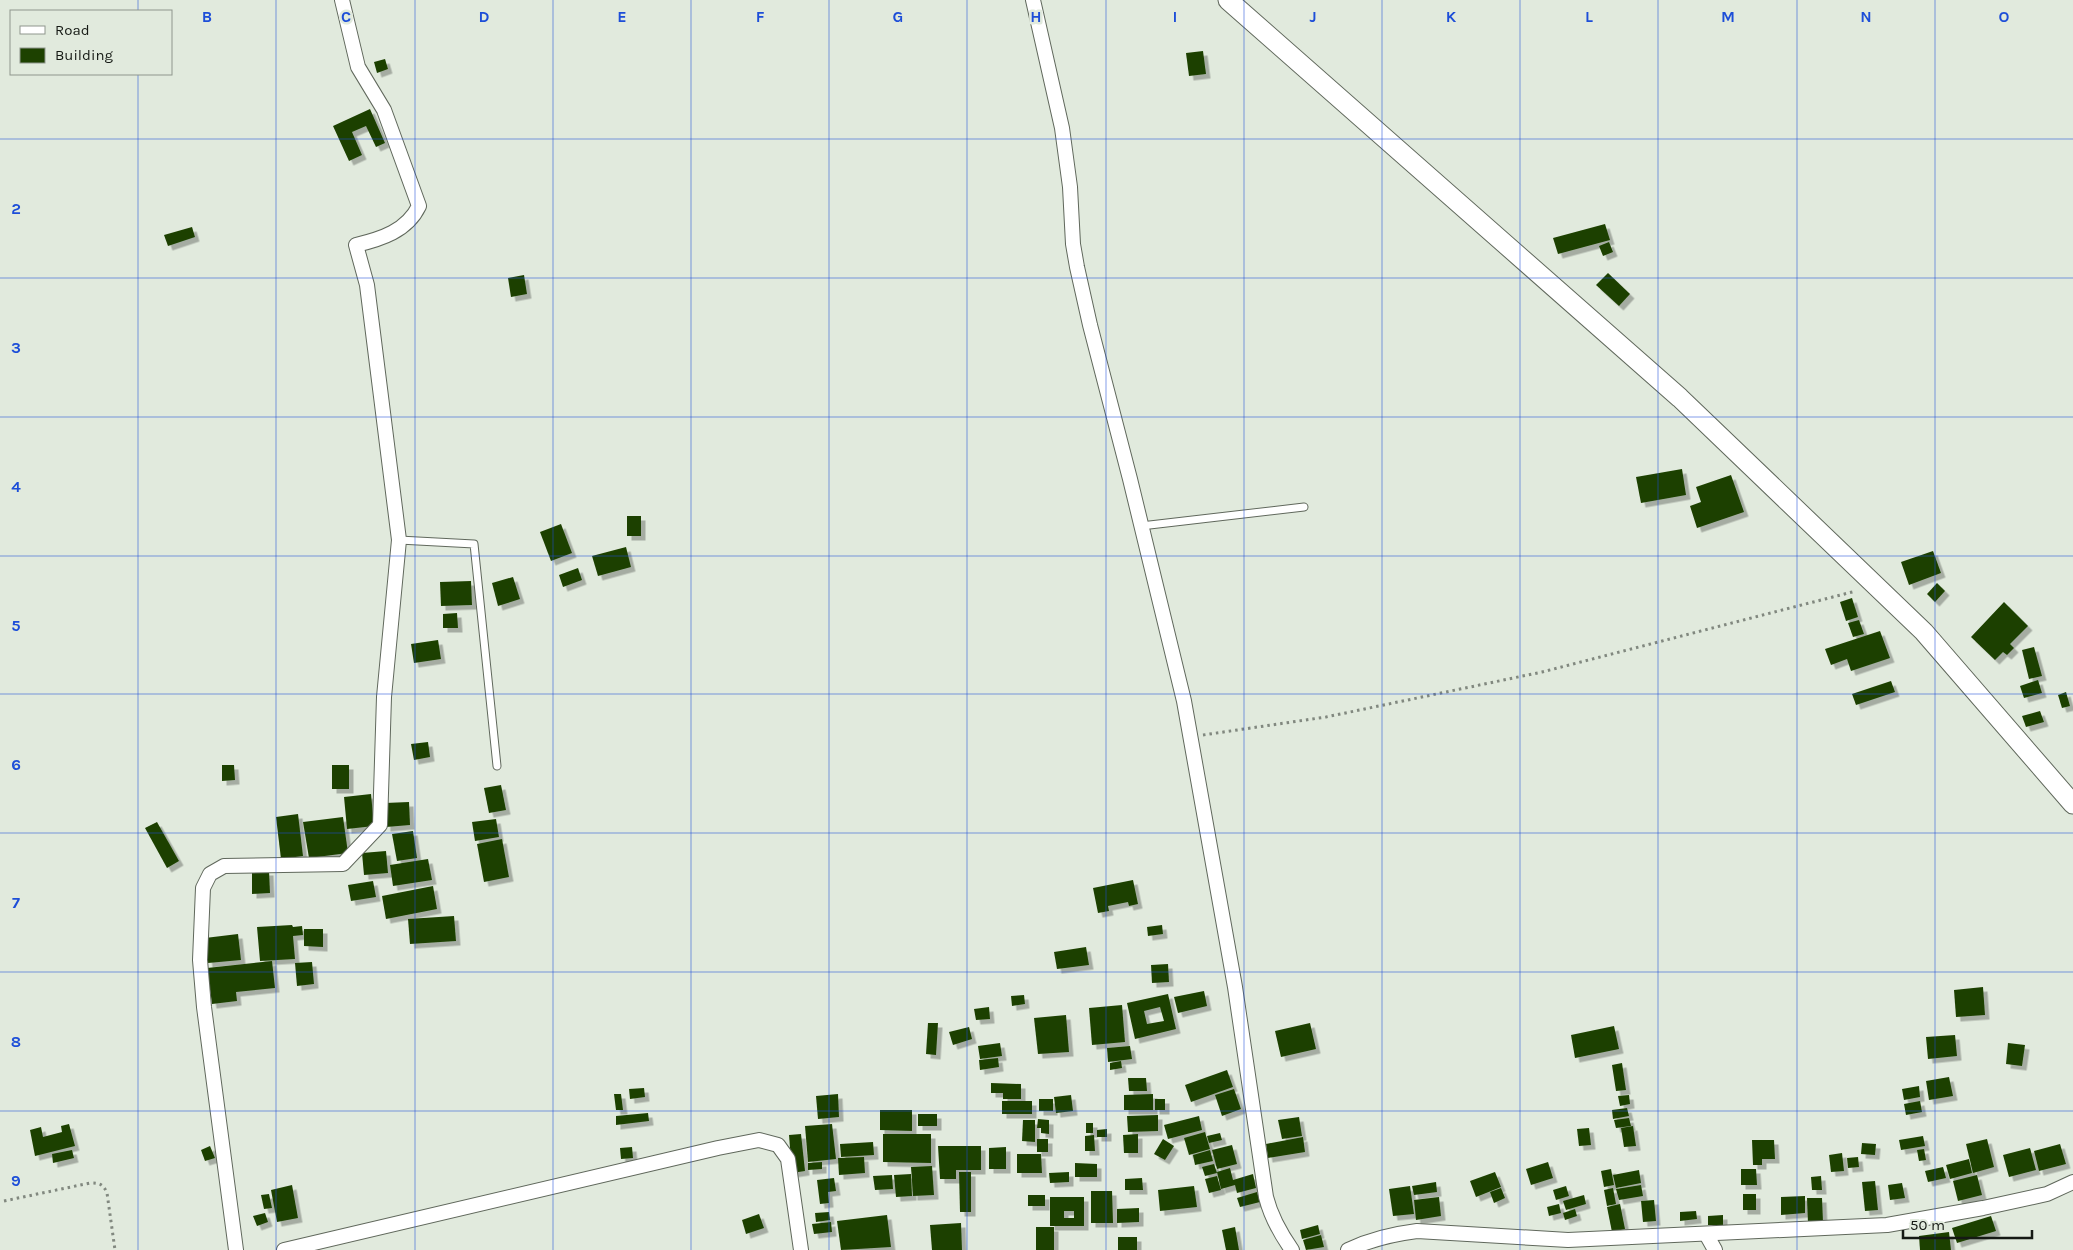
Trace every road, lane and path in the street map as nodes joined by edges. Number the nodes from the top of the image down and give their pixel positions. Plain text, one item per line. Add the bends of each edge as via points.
1 (342, 0) edge
2 (1033, 0) edge
3 (1228, 0) edge
4 (1304, 507) dead end
5 (1141, 526) junction
6 (400, 540) junction
7 (1876, 586) junction
8 (1190, 737) junction
9 (498, 766) dead end
10 (2073, 804) edge
11 (2073, 1182) edge
12 (4, 1201) dead end
13 (1706, 1234) junction
14 (115, 1250) edge
15 (236, 1250) edge
16 (284, 1250) edge
17 (801, 1250) edge
18 (1292, 1250) edge
19 (1348, 1250) edge
20 (1715, 1250) edge

1 - 6 street via 358,67 384,110 419,206 413,219 382,239 356,245 367,285
2 - 5 street via 1062,128 1077,267
3 - 7 main road via 1680,398
4 - 5 lane
5 - 8 street
6 - 9 lane via 474,544
6 - 15 street via 384,697 380,825 343,864 224,866 210,874 203,888 200,960 204,1007
7 - 8 path via 1542,672 1326,717
7 - 10 main road via 1924,632
8 - 18 street via 1235,987 1266,1197 1270,1213
11 - 13 street via 2046,1194 1887,1225
12 - 14 path via 98,1182 107,1193
13 - 19 street via 1568,1240 1417,1231 1375,1239
13 - 20 street
16 - 17 street via 759,1140 778,1145 788,1159

